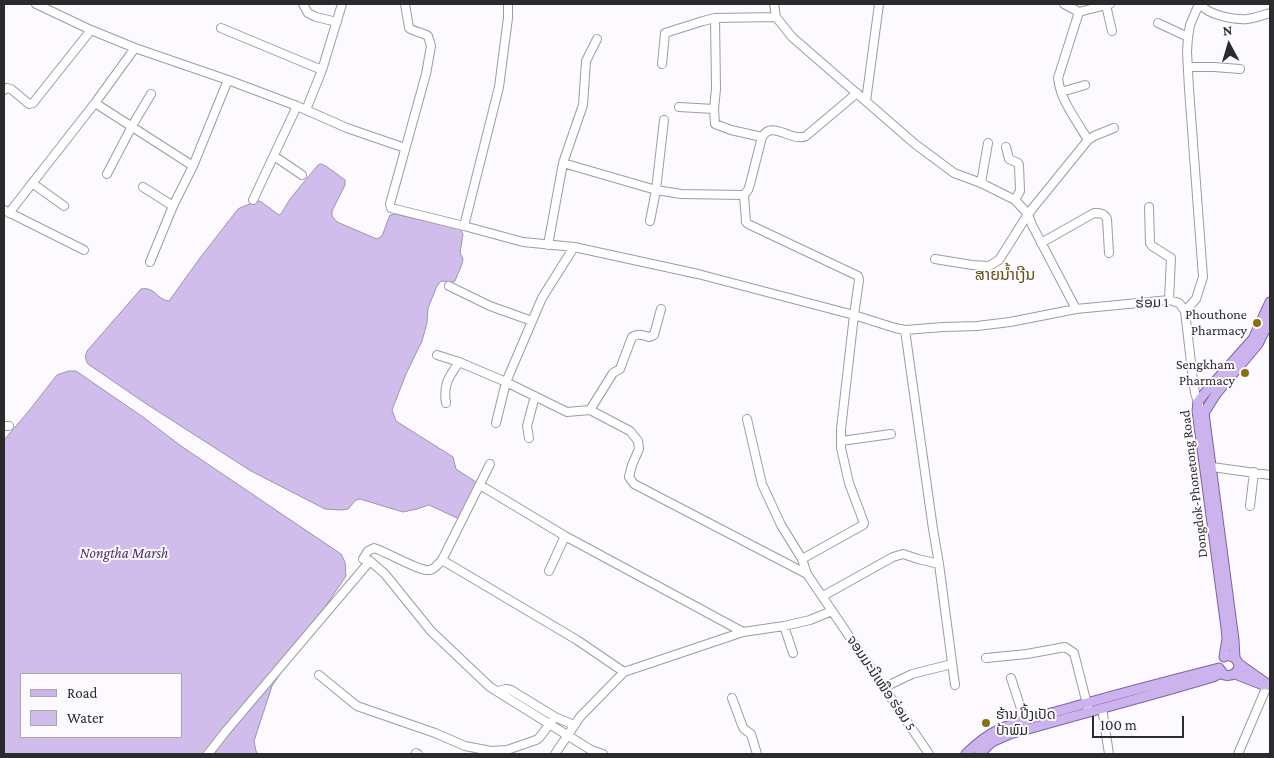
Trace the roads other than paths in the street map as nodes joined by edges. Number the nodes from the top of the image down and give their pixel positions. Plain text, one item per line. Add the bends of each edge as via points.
1 (36, 4) edge
2 (303, 4) edge
3 (342, 4) edge
4 (405, 4) edge
5 (508, 4) edge
6 (774, 4) edge
7 (879, 4) edge
8 (1065, 4) edge
9 (1108, 4) edge
10 (1199, 4) edge
11 (1079, 12) junction
12 (1270, 13) edge
13 (776, 17) junction
14 (715, 18) junction
15 (337, 22) junction
16 (1158, 23) dead end
17 (221, 28) dead end
18 (91, 30) junction
19 (1112, 31) dead end
20 (1188, 37) junction
21 (597, 39) dead end
22 (135, 48) junction
23 (662, 64) dead end
24 (1188, 67) junction
25 (1240, 69) dead end
26 (322, 70) junction
27 (228, 80) junction
28 (1085, 85) dead end
29 (4, 90) edge
30 (1062, 92) junction
31 (857, 93) junction
32 (151, 94) dead end
33 (866, 101) junction
34 (95, 103) junction
35 (297, 106) junction
36 (679, 107) dead end
37 (714, 109) junction
38 (306, 110) junction
39 (664, 120) dead end
40 (132, 126) junction
41 (1114, 128) dead end
42 (762, 137) junction
43 (1088, 140) junction
44 (988, 143) dead end
45 (1006, 147) dead end
46 (405, 148) junction
47 (274, 156) junction
48 (563, 163) junction
49 (193, 166) junction
50 (107, 174) dead end
51 (302, 175) dead end
52 (981, 183) junction
53 (32, 184) junction
54 (143, 187) dead end
55 (656, 190) junction
56 (744, 194) junction
57 (253, 200) dead end
58 (1014, 200) junction
59 (64, 206) dead end
60 (173, 206) junction
61 (1148, 207) dead end
62 (6, 211) edge
63 (1028, 214) junction
64 (650, 221) dead end
65 (464, 226) junction
66 (1041, 243) junction
67 (548, 245) junction
68 (574, 247) junction
69 (84, 250) dead end
70 (1109, 253) dead end
71 (935, 259) dead end
72 (150, 262) dead end
73 (449, 286) dead end
74 (1169, 300) junction
75 (1270, 302) edge
76 (661, 309) dead end
77 (1076, 309) junction
78 (1186, 311) junction
79 (854, 314) junction
80 (1270, 320) edge
81 (532, 321) junction
82 (905, 330) junction
83 (437, 355) dead end
84 (459, 362) junction
85 (1193, 380) junction
86 (506, 382) junction
87 (1204, 394) junction
88 (534, 396) junction
89 (1198, 402) junction
90 (446, 403) dead end
91 (1210, 403) junction
92 (590, 410) junction
93 (1204, 413) junction
94 (747, 419) dead end
95 (496, 422) dead end
96 (891, 434) dead end
97 (529, 438) dead end
98 (841, 441) junction
99 (490, 464) dead end
100 (1208, 467) junction
101 (1254, 472) junction
102 (1270, 475) edge
103 (480, 485) junction
104 (1250, 506) dead end
105 (565, 536) junction
106 (442, 560) junction
107 (802, 560) junction
108 (370, 561) junction
109 (939, 564) junction
110 (549, 571) dead end
111 (807, 574) junction
112 (823, 596) junction
113 (832, 611) junction
114 (784, 626) junction
115 (743, 632) junction
116 (793, 653) dead end
117 (986, 658) dead end
118 (1224, 658) junction
119 (1237, 661) junction
120 (952, 664) junction
121 (1220, 670) junction
122 (624, 672) junction
123 (1235, 674) junction
124 (319, 675) dead end
125 (1011, 678) dead end
126 (955, 685) dead end
127 (1269, 686) edge
128 (885, 687) junction
129 (498, 692) junction
130 (732, 698) dead end
131 (1088, 708) junction
132 (1102, 708) junction
133 (555, 717) junction
134 (1025, 721) junction
135 (550, 725) junction
136 (574, 725) junction
137 (567, 735) junction
138 (208, 754) edge
139 (556, 754) edge
140 (603, 754) edge
141 (757, 754) edge
142 (930, 754) edge
143 (966, 754) edge
144 (979, 754) edge
145 (1109, 754) edge
146 (1238, 754) edge

1 - 18 street
2 - 15 street via 308,13
3 - 15 street
4 - 46 street via 408,28 428,36 431,46
5 - 65 street via 499,87
6 - 13 street
7 - 33 street
8 - 11 street
9 - 11 street
9 - 19 street
10 - 12 street via 1218,15 1237,18 1248,19
10 - 20 street
11 - 30 street via 1058,78
13 - 14 street
13 - 31 street via 792,36
14 - 23 street via 664,33
14 - 37 street
15 - 26 street
16 - 20 street
17 - 26 street
18 - 22 street
18 - 29 street via 33,103 29,104 11,89
20 - 24 street
21 - 48 street via 586,61 583,105
22 - 27 street
22 - 34 street
24 - 25 street
24 - 78 street via 1203,277 1196,299
26 - 38 street
27 - 35 street
27 - 49 street
28 - 30 street
30 - 43 street
31 - 33 street
31 - 42 street via 802,138 775,130 769,130
32 - 40 street
33 - 52 street via 954,173
34 - 40 street
34 - 53 street
35 - 38 street
35 - 47 street
36 - 37 street
37 - 42 street via 715,124
38 - 46 street
39 - 55 street
40 - 49 street
40 - 50 street
41 - 43 street
42 - 56 street via 750,184
43 - 63 street
44 - 52 street
45 - 58 street via 1009,160 1020,165 1020,190
46 - 65 street via 390,208
47 - 51 street
47 - 57 street
48 - 55 street
48 - 67 street
49 - 60 street
52 - 58 street
53 - 59 street
53 - 62 street
54 - 60 street
55 - 56 street
55 - 64 street
56 - 79 street via 748,224 858,276
58 - 63 street
60 - 72 street
61 - 74 street via 1150,243 1171,258
62 - 69 street
63 - 66 street
63 - 71 street via 998,260 989,266
65 - 67 street via 523,242
66 - 70 street via 1094,213 1101,213 1107,219
66 - 77 street
67 - 68 street
68 - 79 street via 698,274
68 - 81 street via 542,298
73 - 81 street
74 - 77 street, ຮ່ອມ 1
74 - 78 street, ຮ່ອມ 1 via 1179,303
75 - 87 main road, Dongdok-Phonetong Road via 1253,339
76 - 92 street via 654,335 632,337 620,368 613,373
77 - 82 street, ຮ່ອມ 1 via 1010,322
78 - 85 street, ຮ່ອມ 1
79 - 82 street
79 - 98 street
80 - 91 main road, Dongdok-Phonetong Road via 1258,344
81 - 86 street
82 - 109 street
83 - 84 street
84 - 86 street
84 - 90 street via 445,387
85 - 87 street
85 - 89 street, ຮ່ອມ 1
86 - 88 street
86 - 95 street
87 - 89 main road, Dongdok-Phonetong Road
87 - 91 street
88 - 92 street via 567,412
88 - 97 street via 527,426
89 - 93 street, ຮ່ອມ 1
89 - 100 main road, Dongdok-Phonetong Road
91 - 93 main road, Dongdok-Phonetong Road
92 - 111 street via 630,431 638,441 639,449 629,477 634,484
93 - 100 main road, Dongdok-Phonetong Road
94 - 107 street via 762,484
96 - 98 street
98 - 107 street via 849,483 864,523
99 - 103 street
100 - 101 street
100 - 118 main road, Dongdok-Phonetong Road via 1227,639
100 - 119 main road, Dongdok-Phonetong Road
101 - 102 street
101 - 104 street
103 - 105 street
103 - 106 street
105 - 110 street
105 - 115 street
106 - 108 street via 432,570 426,570 374,548 363,558
106 - 122 street via 577,640
107 - 111 street
108 - 129 street via 385,574 431,631
108 - 138 street
109 - 112 street via 903,554
109 - 120 street
111 - 112 street, ຈອມມະນີເໜືອ ຮ່ອມ 5
112 - 113 street, ຈອມມະນີເໜືອ ຮ່ອມ 5
113 - 114 street
113 - 128 street, ຈອມມະນີເໜືອ ຮ່ອມ 5
114 - 115 street
114 - 116 street
115 - 122 street
117 - 131 street via 1065,647 1074,653
118 - 119 main road via 1228,656
118 - 121 main road, Dongdok-Phonetong Road
119 - 123 main road, Dongdok-Phonetong Road via 1238,671
119 - 127 main road
120 - 126 street
120 - 128 street via 912,674
121 - 123 main road via 1226,676
121 - 131 main road
121 - 132 main road via 1213,677
122 - 136 street
123 - 127 main road
124 - 135 street via 357,706 481,750 507,750 536,740
125 - 134 street
127 - 146 street
128 - 142 street, ຈອມມະນີເໜືອ ຮ່ອມ 5
129 - 133 street via 511,690
129 - 135 street
130 - 141 street via 744,729 751,734
131 - 132 main road
131 - 134 main road
131 - 144 main road via 1010,734 992,742
132 - 145 street
133 - 135 street
133 - 136 street
134 - 143 main road via 999,730 975,744
135 - 137 street
136 - 137 street
137 - 139 street
137 - 140 street

